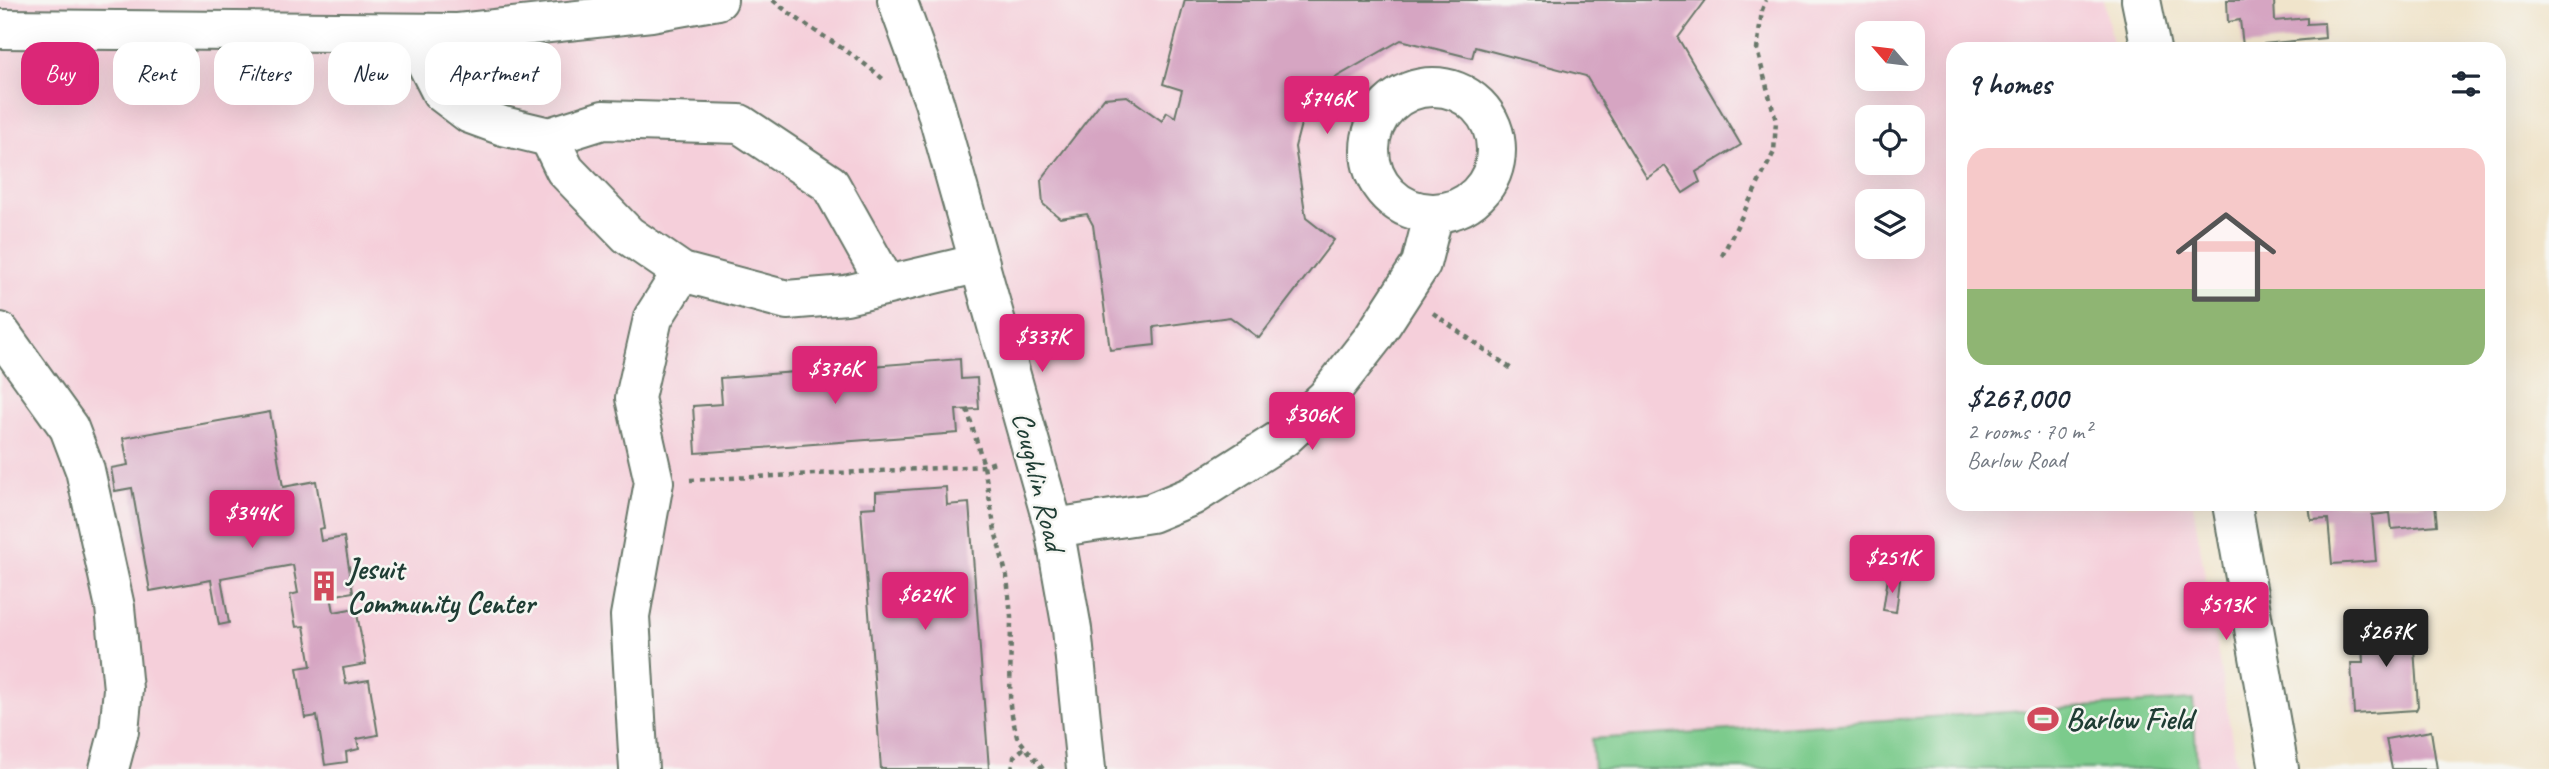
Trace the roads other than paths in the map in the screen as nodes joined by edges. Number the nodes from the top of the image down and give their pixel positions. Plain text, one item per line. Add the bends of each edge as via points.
1 (718, 0) edge
2 (897, 0) edge
3 (2141, 0) edge
4 (0, 29) edge
5 (411, 33) junction
6 (2150, 42) edge
7 (549, 138) junction
8 (1434, 213) dead end
9 (980, 263) junction
10 (681, 272) junction
11 (886, 284) junction
12 (0, 332) edge
13 (2233, 511) edge
14 (1054, 528) junction
15 (109, 769) edge
16 (639, 769) edge
17 (1086, 769) edge
18 (2279, 769) edge

1 - 5 street via 464,33
2 - 9 street, Coughlin Road via 934,102
3 - 6 street
4 - 5 street
5 - 7 street via 441,92 470,114
7 - 10 street via 565,170 628,236
7 - 11 street via 603,120 740,124 830,184
8 - 14 street via 1421,264 1404,293 1326,398 1283,438 1192,496 1151,513
9 - 11 street
9 - 14 street, Coughlin Road
10 - 11 street via 787,300 846,295
10 - 16 street via 653,318 635,398 654,482 630,616
12 - 15 street via 69,428 85,470 115,607 123,689
13 - 18 street
14 - 17 street, Coughlin Road via 1072,629

